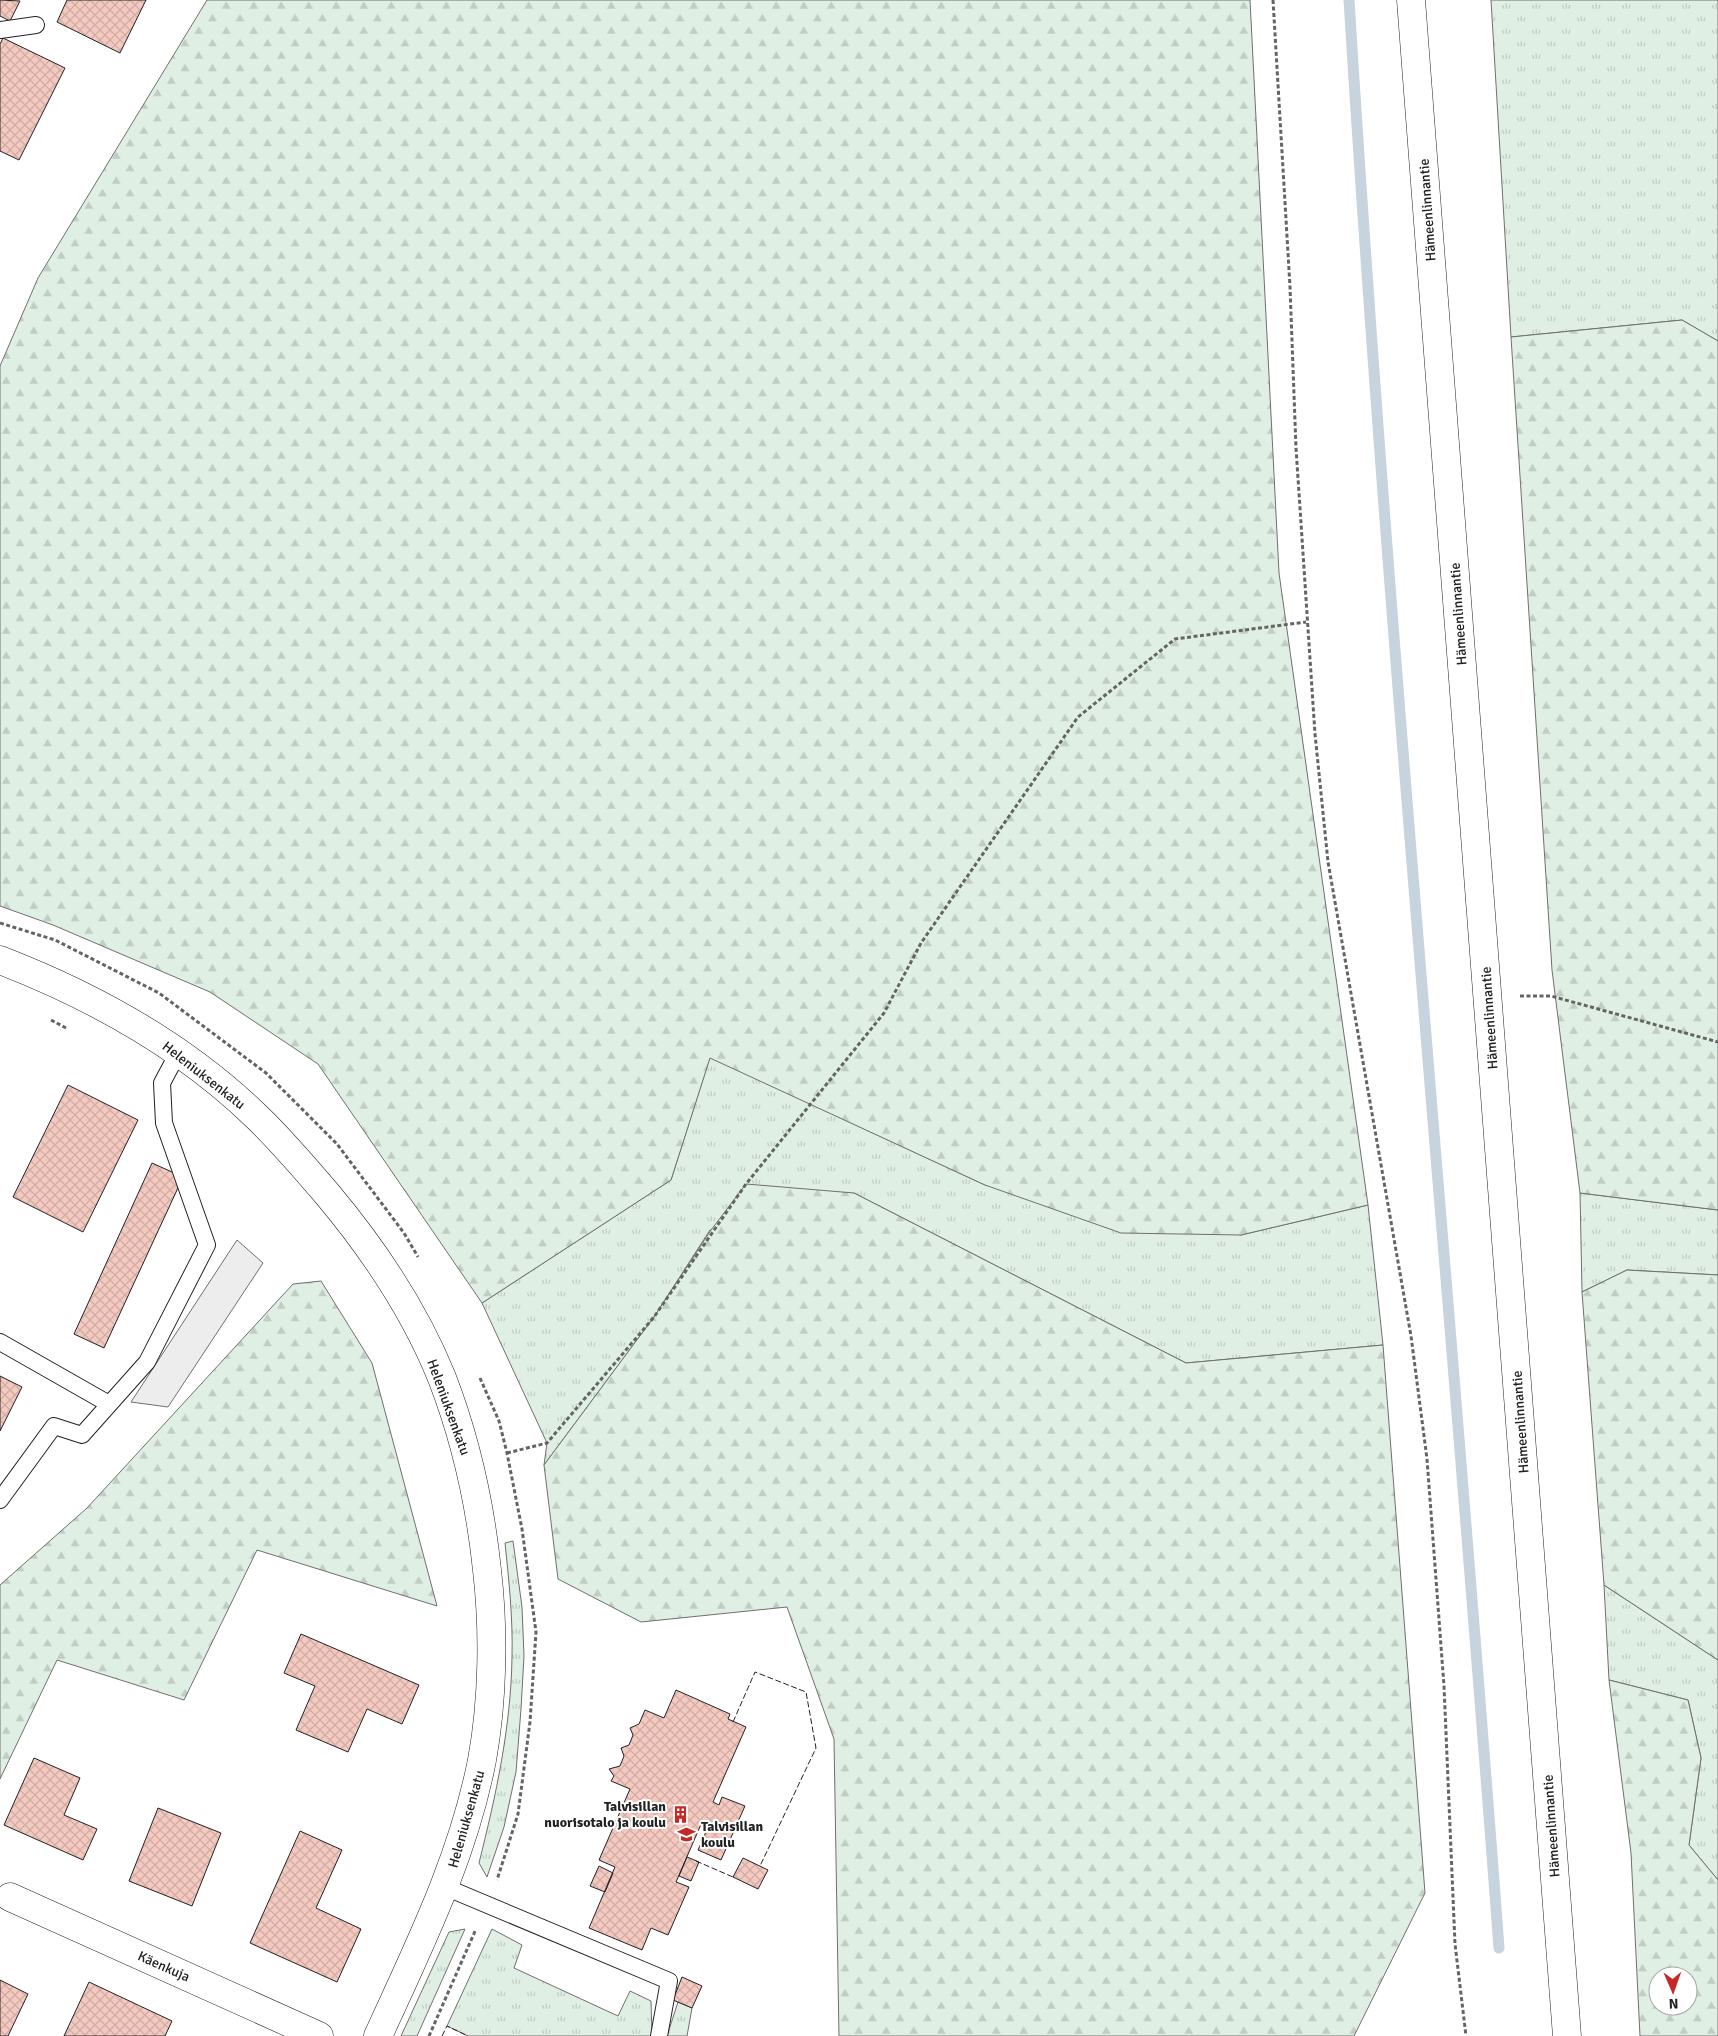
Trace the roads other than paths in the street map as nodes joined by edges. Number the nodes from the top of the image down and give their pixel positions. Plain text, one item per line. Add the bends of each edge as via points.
1 (1411, 0) edge
2 (36, 24) dead end
3 (0, 30) edge
4 (0, 960) edge
5 (178, 1053) junction
6 (0, 1342) edge
7 (109, 1404) junction
8 (0, 1500) edge
9 (445, 1888) junction
10 (10, 1897) dead end
11 (319, 2036) edge
12 (378, 2036) edge
13 (659, 2036) edge
14 (1567, 2036) edge

1 - 14 main road, Hämeenlinnantie
2 - 3 lane
4 - 5 main road, Heleniuksenkatu via 73,992 132,1023
5 - 7 lane via 162,1083 164,1123 207,1245 147,1362
5 - 9 main road, Heleniuksenkatu via 256,1115 297,1158 355,1228 417,1325 441,1376 462,1435 484,1535 492,1627 483,1756 472,1805
6 - 7 lane
7 - 8 lane via 82,1435 54,1426
9 - 12 main road, Heleniuksenkatu
9 - 13 lane via 668,1981
10 - 11 main road, Käenkuja

